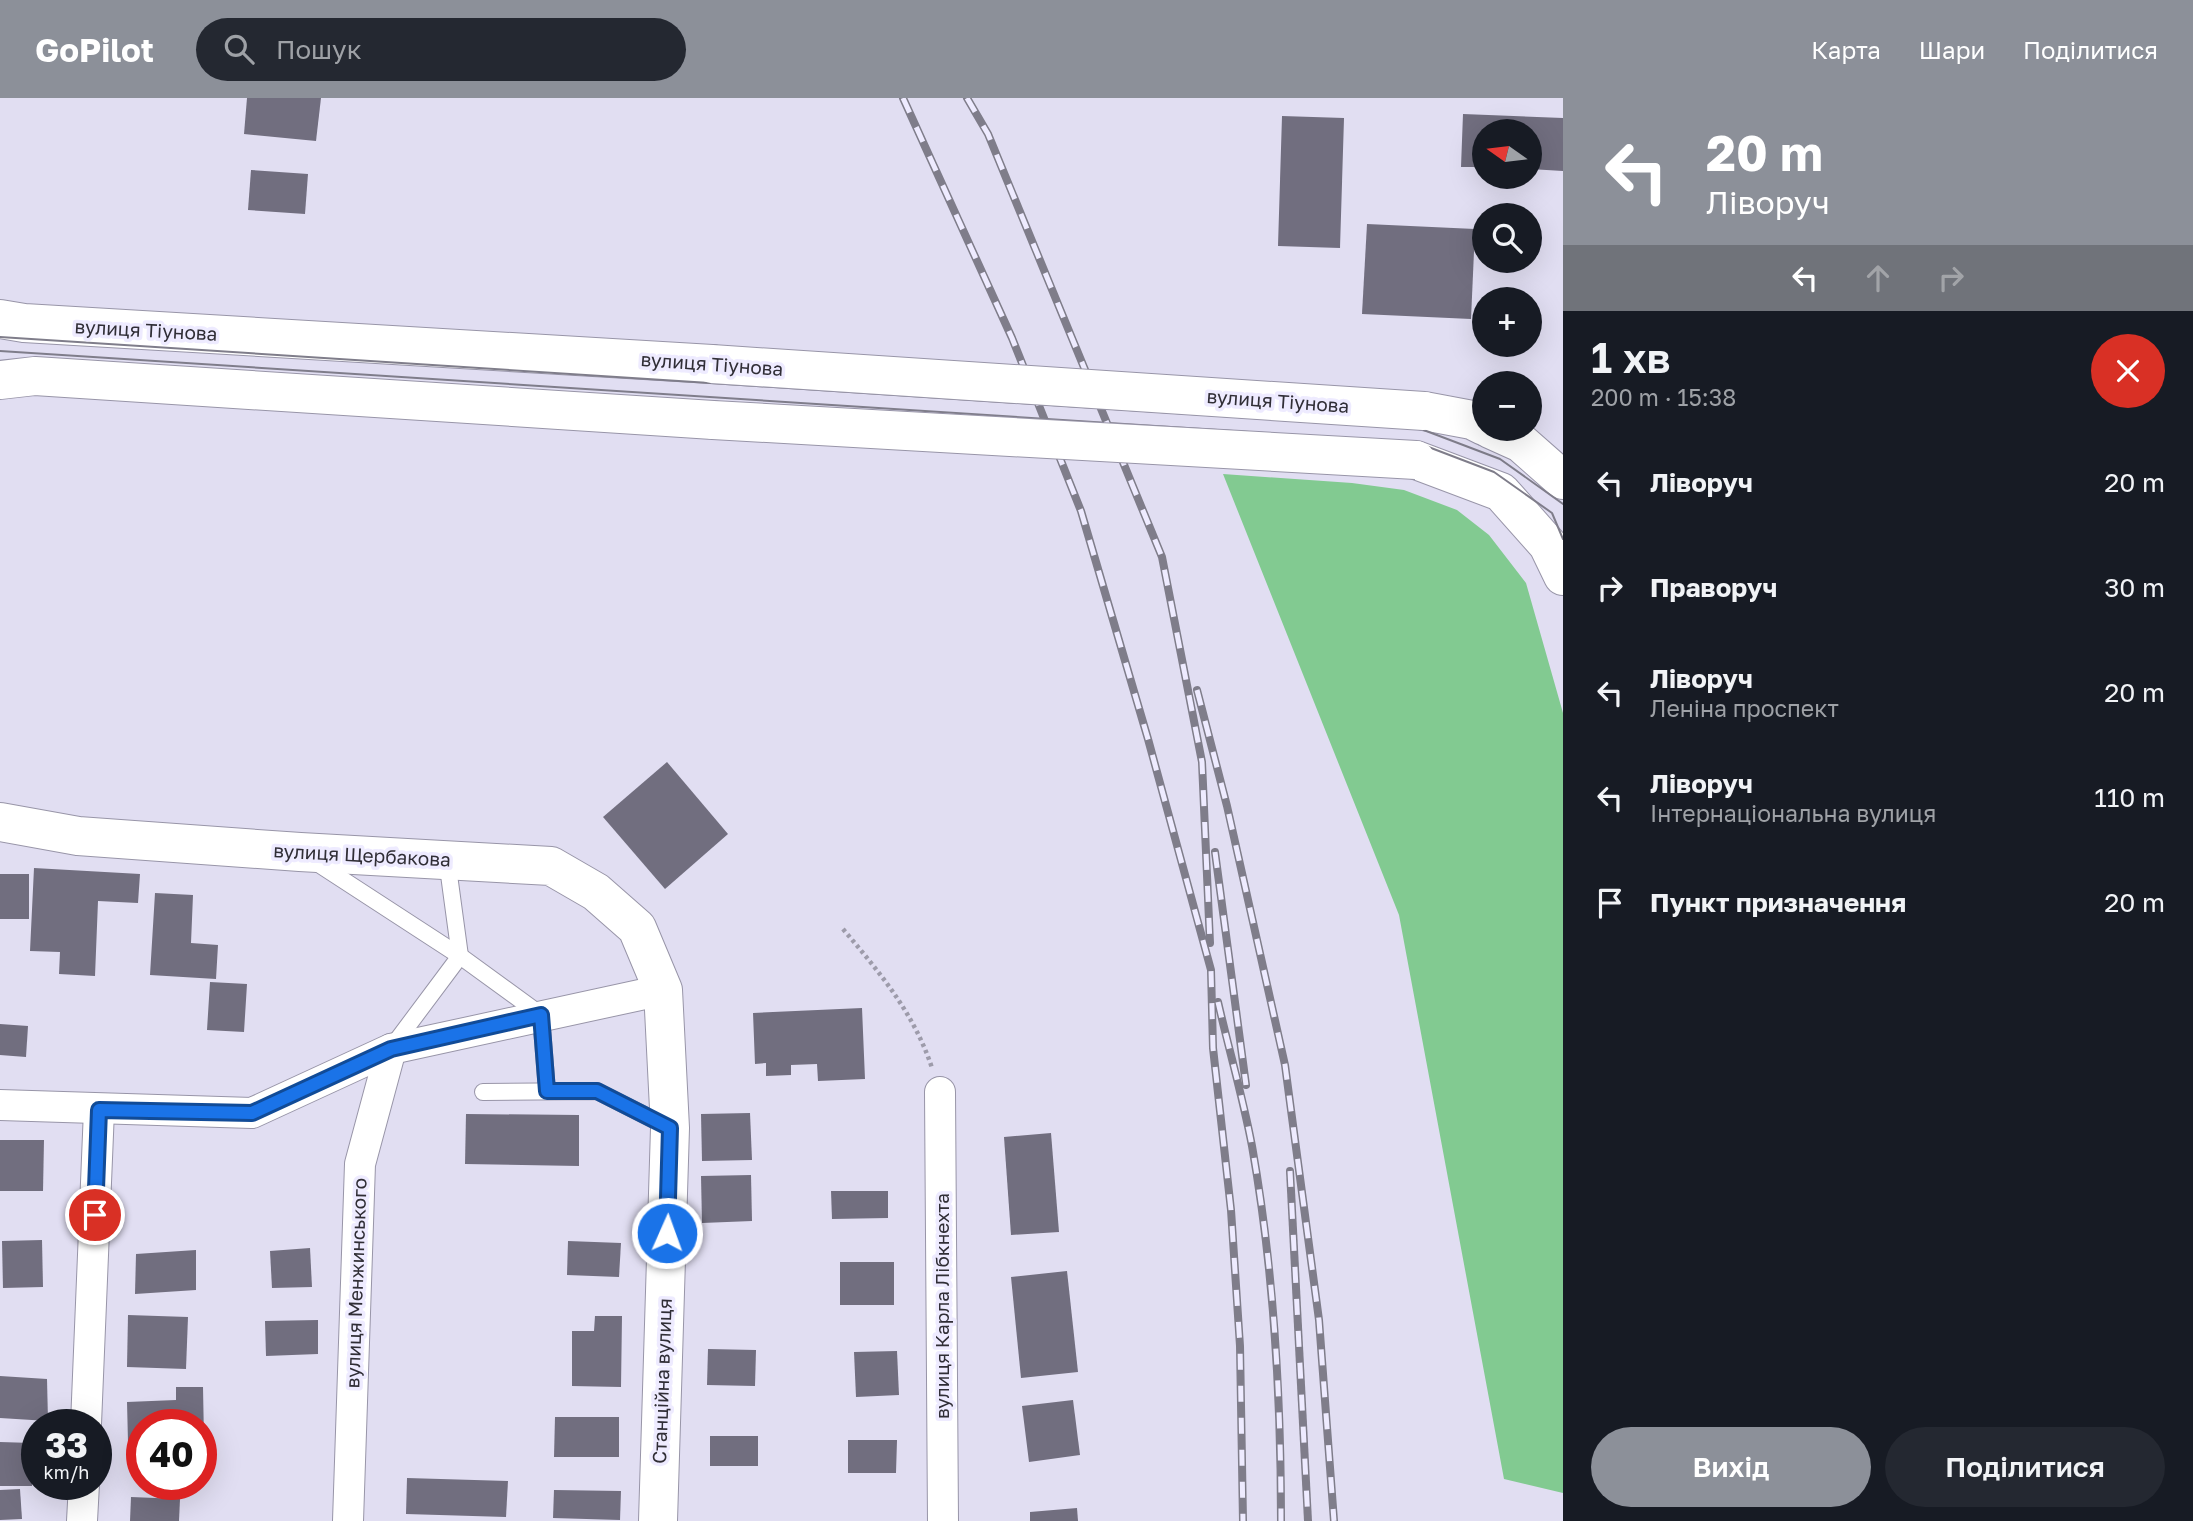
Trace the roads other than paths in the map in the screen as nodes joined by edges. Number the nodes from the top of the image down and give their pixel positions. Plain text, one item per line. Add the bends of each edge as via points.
1 (0, 319) edge
2 (0, 380) edge
3 (1472, 420) edge
4 (1517, 441) edge
5 (1563, 480) edge
6 (1563, 576) edge
7 (0, 822) edge
8 (300, 852) junction
9 (447, 860) junction
10 (460, 956) junction
11 (663, 990) junction
12 (541, 1015) junction
13 (391, 1049) junction
14 (547, 1091) junction
15 (483, 1092) dead end
16 (940, 1092) road end
17 (0, 1105) edge
18 (99, 1110) junction
19 (670, 1128) junction
20 (87, 1409) edge
21 (83, 1500) edge
22 (82, 1521) edge
23 (348, 1521) edge
24 (658, 1521) edge
25 (943, 1521) edge

1 - 3 street, вулиця Тіунова, bridge via 1424,411
2 - 6 street, bridge via 35,376 1416,460 1501,492 1548,545
4 - 5 street
7 - 8 street, вулиця Щербакова via 78,836
8 - 9 street, вулиця Щербакова
8 - 10 lane
9 - 10 lane
9 - 11 street, вулиця Щербакова via 551,866 597,892 637,928
10 - 12 lane
10 - 13 lane
11 - 12 street
11 - 19 street, Станційна вулиця
12 - 13 street
12 - 14 lane
13 - 18 street via 252,1113
13 - 23 street, вулиця Менжинського via 360,1164
14 - 15 lane
14 - 19 lane via 597,1091
16 - 25 street, вулиця Карла Лібкнехта
17 - 18 street
18 - 20 street
19 - 24 street, Станційна вулиця
21 - 22 street

